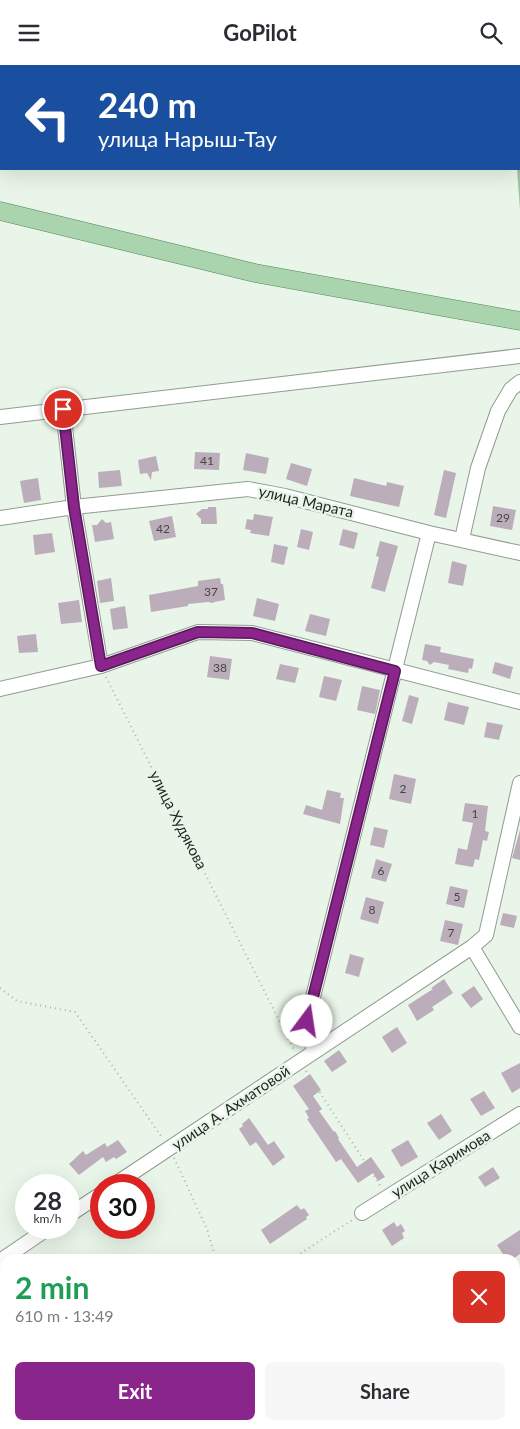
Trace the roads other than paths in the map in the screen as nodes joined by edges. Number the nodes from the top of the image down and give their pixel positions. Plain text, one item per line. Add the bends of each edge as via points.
1 (0, 211) edge
2 (520, 321) edge
3 (520, 357) edge
4 (520, 382) edge
5 (63, 409) junction
6 (0, 417) edge
7 (74, 507) junction
8 (0, 519) edge
9 (429, 533) junction
10 (462, 539) junction
11 (520, 553) edge
12 (101, 666) junction
13 (395, 671) junction
14 (0, 689) edge
15 (520, 703) edge
16 (520, 783) edge
17 (472, 947) junction
18 (520, 1027) edge
19 (314, 1052) junction
20 (520, 1114) edge
21 (131, 1174) edge
22 (362, 1213) road end
23 (32, 1239) edge
24 (10, 1254) edge

1 - 2 main road via 255,273
3 - 5 street
4 - 10 street via 511,389 498,411 478,468
5 - 6 street
5 - 7 street
7 - 8 street, улица Марата
7 - 9 street, улица Марата via 248,489
7 - 12 street
9 - 10 street, улица Марата
9 - 13 street
10 - 11 street, улица Марата
12 - 13 street via 198,632 252,633
12 - 14 street
13 - 15 street
13 - 19 street via 307,1021
16 - 17 street, улица А. Ахматовой via 486,935
17 - 18 street
17 - 19 street, улица А. Ахматовой
19 - 21 street, улица А. Ахматовой
20 - 22 street, улица Каримова
23 - 24 street

